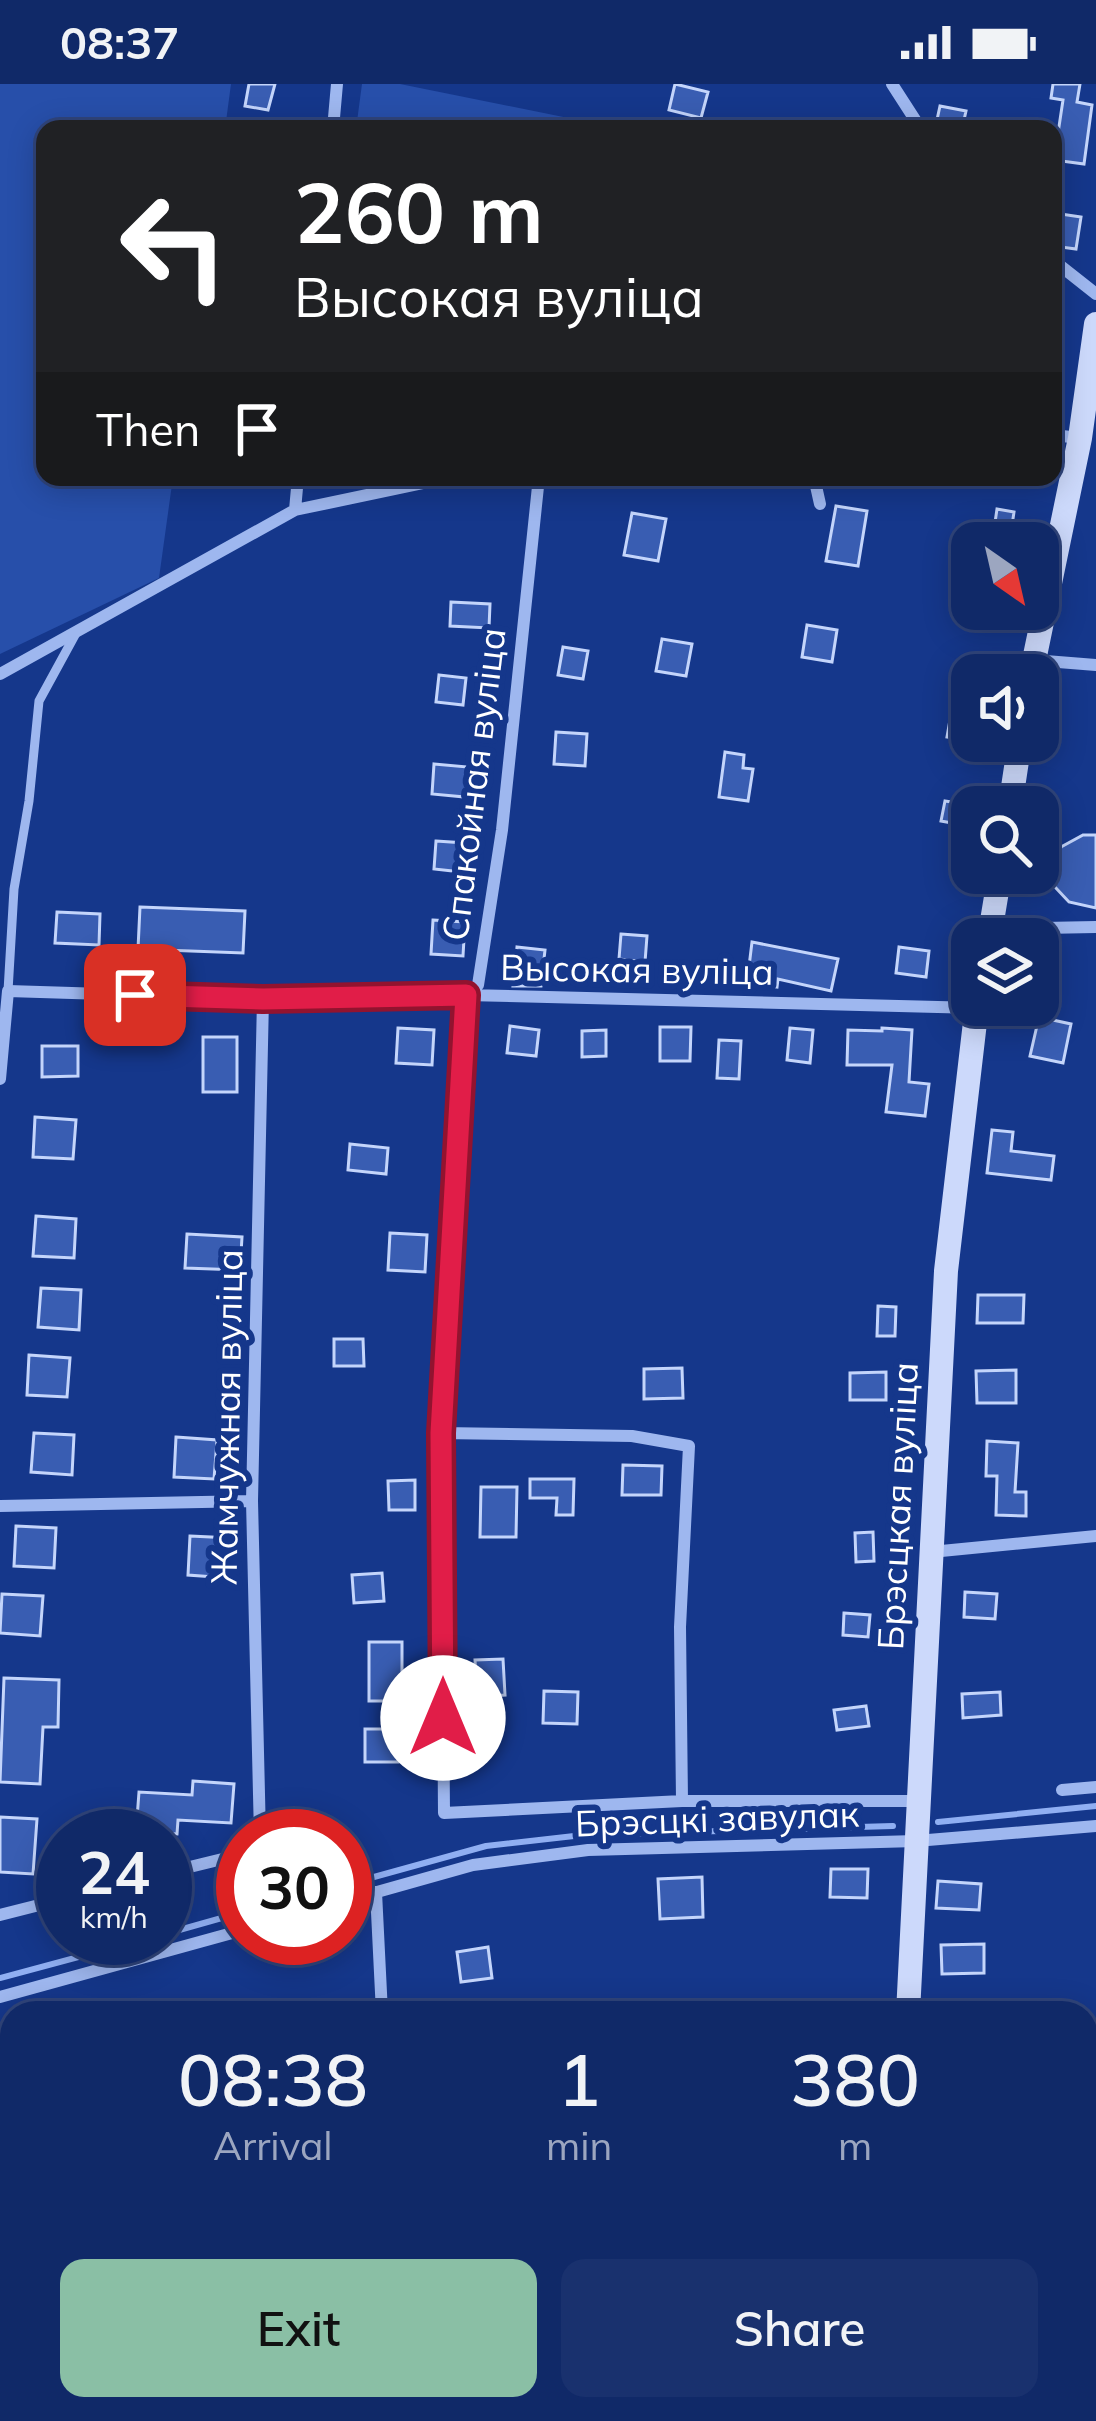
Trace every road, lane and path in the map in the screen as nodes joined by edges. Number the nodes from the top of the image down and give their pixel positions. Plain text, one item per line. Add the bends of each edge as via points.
1 (337, 84) edge
2 (894, 85) edge
3 (333, 120) edge
4 (915, 120) edge
5 (1062, 267) edge
6 (1096, 294) edge
7 (1096, 324) edge
8 (1062, 436) edge
9 (1080, 438) junction
10 (297, 486) edge
11 (409, 486) edge
12 (538, 486) edge
13 (816, 486) edge
14 (820, 505) dead end
15 (295, 510) junction
16 (75, 634) junction
17 (1035, 654) edge
18 (1096, 665) edge
19 (1059, 667) edge
20 (0, 674) edge
21 (1096, 927) edge
22 (1059, 929) edge
23 (8, 991) junction
24 (466, 995) junction
25 (263, 999) junction
26 (951, 1005) edge
27 (975, 1026) edge
28 (0, 1079) edge
29 (441, 1433) junction
30 (251, 1502) junction
31 (0, 1506) edge
32 (1096, 1536) edge
33 (930, 1552) junction
34 (1096, 1786) edge
35 (1062, 1790) dead end
36 (682, 1801) junction
37 (918, 1802) junction
38 (259, 1809) edge
39 (1096, 1826) edge
40 (916, 1841) junction
41 (376, 1892) junction
42 (372, 1893) edge
43 (36, 1906) edge
44 (0, 1915) edge
45 (216, 1937) edge
46 (0, 1997) edge
47 (381, 2001) edge
48 (909, 2001) edge

1 - 3 street
2 - 4 street
5 - 6 street
7 - 9 street
8 - 9 street
9 - 17 street
10 - 15 street
11 - 15 street
12 - 24 street, Спакойная вуліца via 502,830 478,985
13 - 14 street
15 - 16 street
16 - 20 street
16 - 23 lane via 39,701
18 - 19 street
21 - 22 street
23 - 25 street, Высокая вуліца
23 - 28 street
24 - 25 street, Высокая вуліца
24 - 26 street, Высокая вуліца
24 - 29 street, Спакойная вуліца
25 - 30 street, Жамчужная вуліца
27 - 33 street, Брэсцкая вуліца via 946,1270
29 - 36 street via 632,1436 689,1446
29 - 36 street, Спакойная вуліца via 444,1813
30 - 31 street
30 - 38 street, Жамчужная вуліца
32 - 33 street
33 - 37 street, Брэсцкая вуліца
34 - 35 street
36 - 37 street
37 - 40 street, Брэсцкая вуліца
39 - 40 street, Брэсцкі завулак
40 - 41 street, Брэсцкі завулак via 588,1850 473,1865
40 - 48 street, Брэсцкая вуліца
41 - 42 street, Брэсцкі завулак
41 - 47 street
43 - 44 street
45 - 46 street

